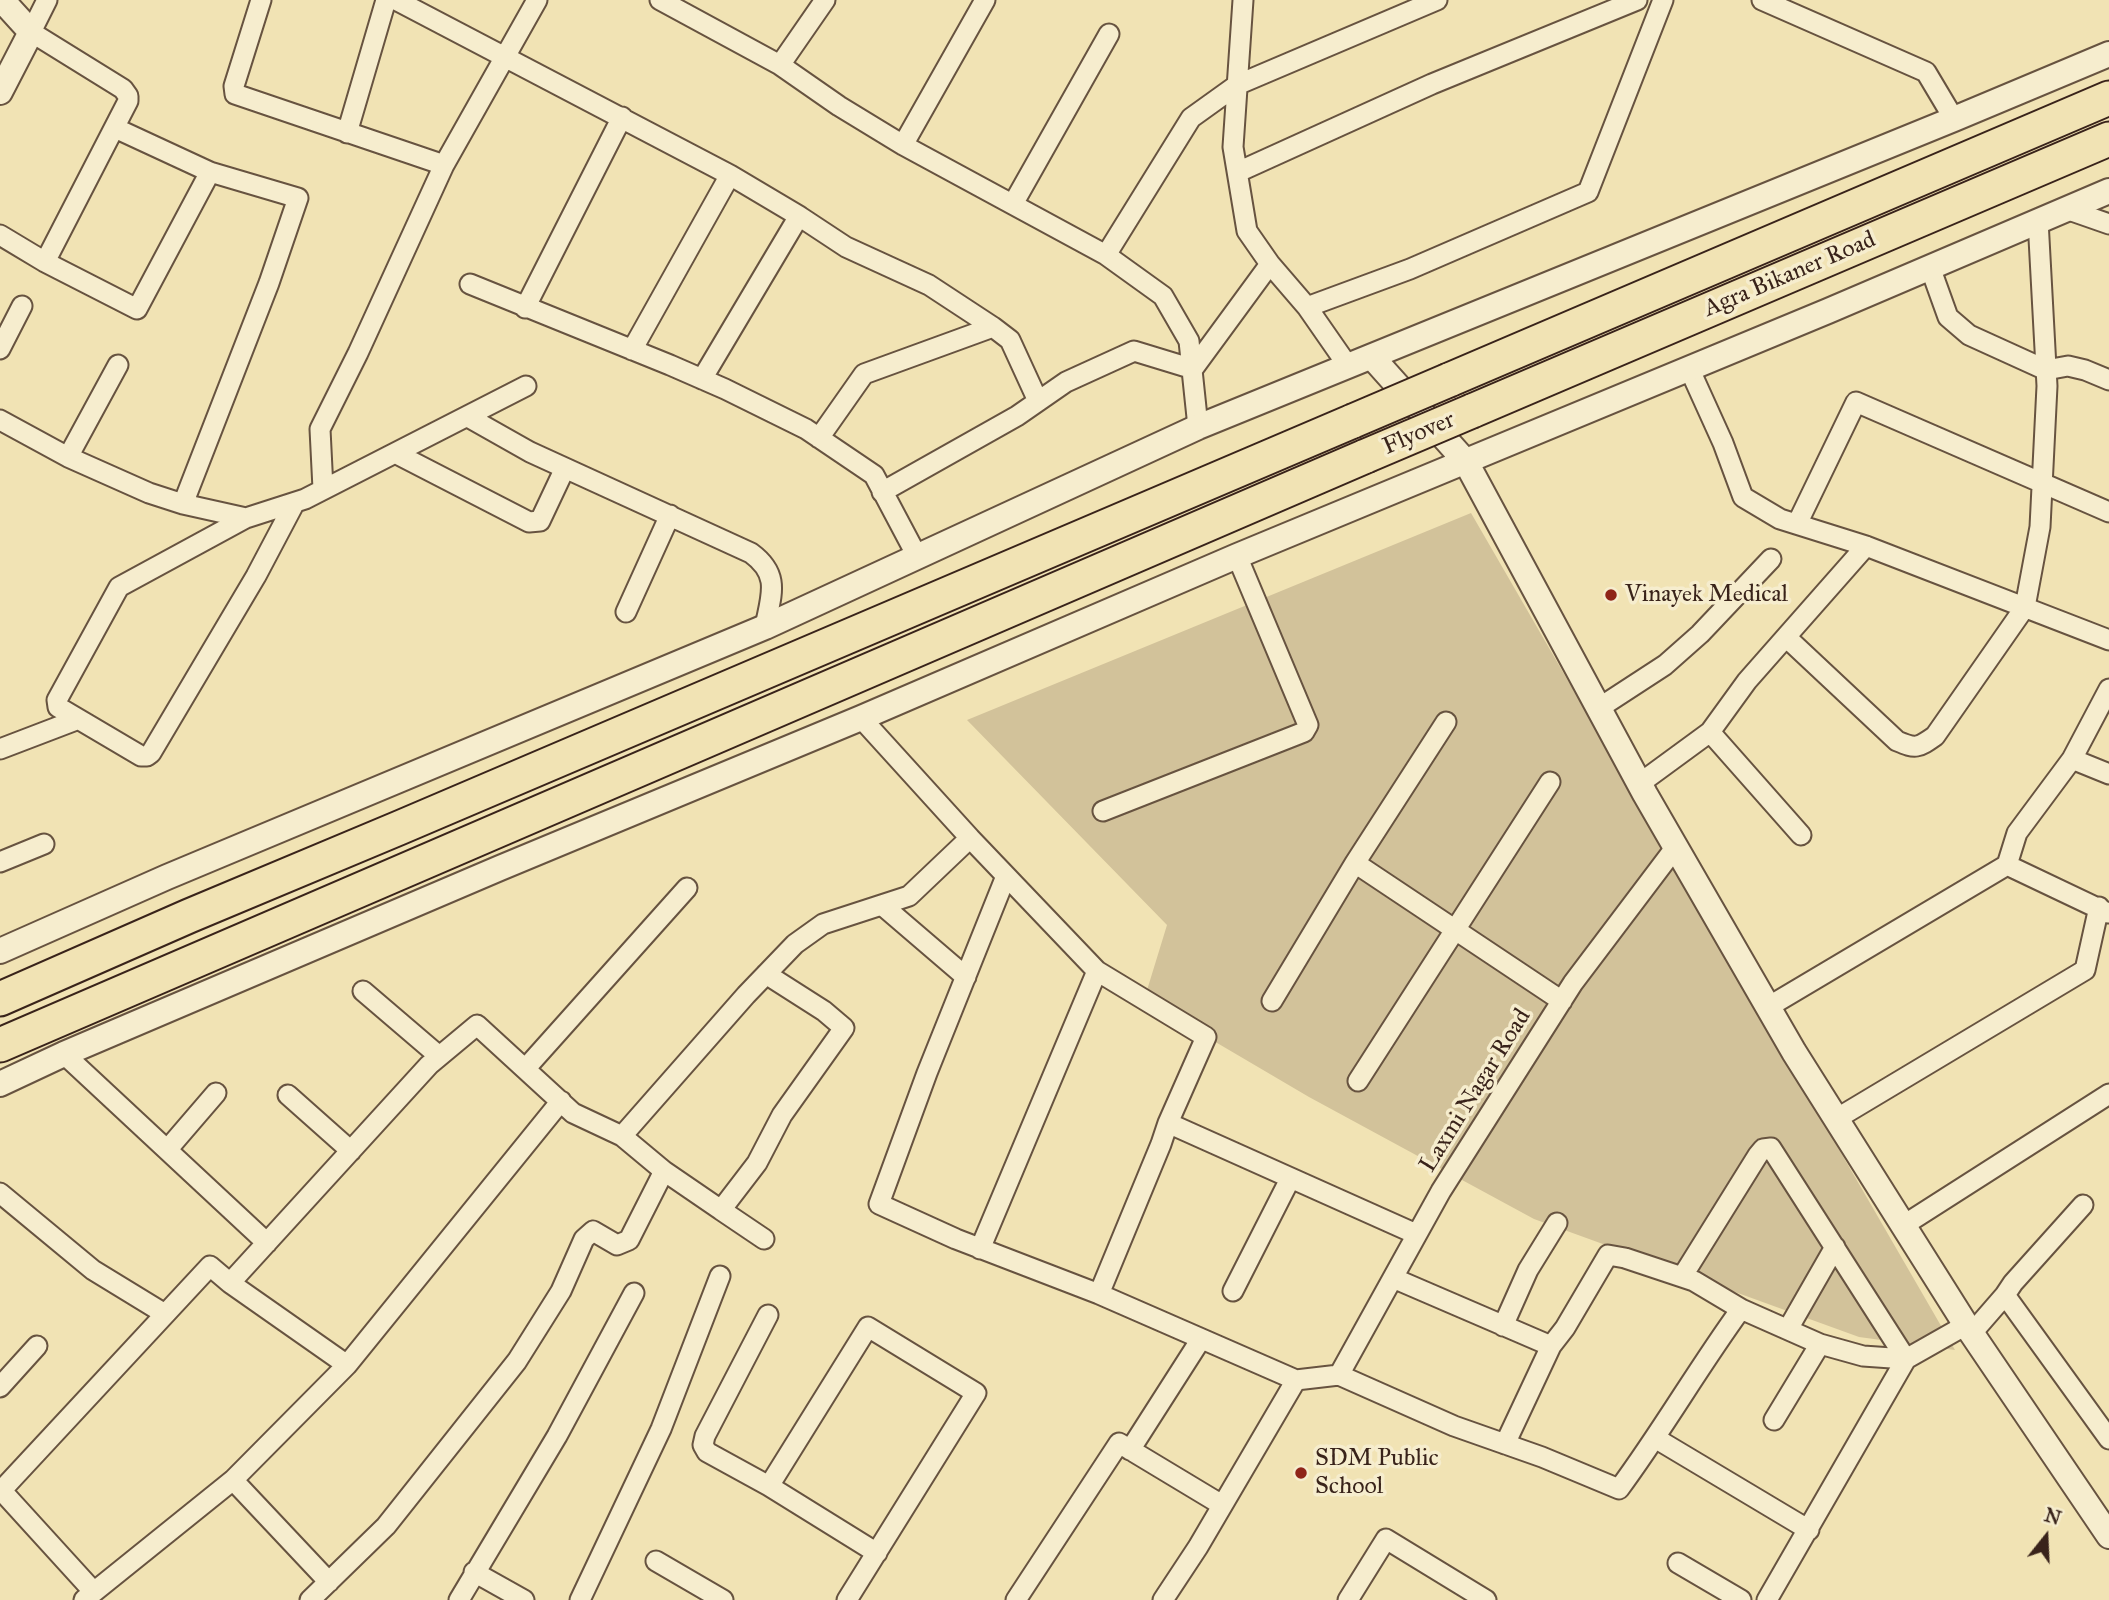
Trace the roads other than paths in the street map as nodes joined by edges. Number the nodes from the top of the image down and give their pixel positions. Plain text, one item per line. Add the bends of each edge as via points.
1 (2, 0) edge
2 (47, 0) edge
3 (261, 0) edge
4 (386, 0) edge
5 (396, 0) edge
6 (537, 0) edge
7 (825, 0) edge
8 (985, 0) edge
9 (1243, 0) edge
10 (1437, 0) edge
11 (1637, 0) edge
12 (1663, 0) edge
13 (1762, 0) edge
14 (674, 3) edge
15 (31, 32) junction
16 (1109, 34) dead end
17 (2109, 54) edge
18 (503, 58) junction
19 (780, 65) junction
20 (1237, 85) junction
21 (0, 92) edge
22 (2109, 98) edge
23 (622, 117) junction
24 (1954, 119) junction
25 (116, 128) junction
26 (346, 133) junction
27 (2109, 139) edge
28 (904, 145) junction
29 (444, 164) junction
30 (210, 172) junction
31 (1238, 172) junction
32 (730, 176) junction
33 (2109, 191) edge
34 (1013, 204) junction
35 (2066, 209) junction
36 (799, 216) junction
37 (2038, 220) junction
38 (2109, 224) edge
39 (0, 235) edge
40 (1106, 255) junction
41 (45, 262) junction
42 (1270, 264) junction
43 (1930, 267) junction
44 (470, 284) dead end
45 (22, 306) dead end
46 (525, 307) junction
47 (1307, 307) junction
48 (993, 327) junction
49 (0, 349) edge
50 (632, 350) junction
51 (1372, 357) junction
52 (118, 365) dead end
53 (1349, 366) junction
54 (1689, 368) junction
55 (1193, 369) junction
56 (2046, 370) junction
57 (702, 379) junction
58 (2109, 380) edge
59 (526, 386) dead end
60 (1038, 401) junction
61 (1472, 411) joint
62 (468, 417) junction
63 (0, 421) edge
64 (1198, 428) junction
65 (819, 438) junction
66 (395, 453) junction
67 (68, 457) junction
68 (1466, 462) junction
69 (565, 468) junction
70 (2042, 482) junction
71 (323, 489) junction
72 (882, 492) junction
73 (294, 503) junction
74 (183, 504) junction
75 (2109, 512) edge
76 (670, 515) junction
77 (246, 518) junction
78 (1797, 524) junction
79 (1866, 546) junction
80 (1237, 556) junction
81 (918, 558) junction
82 (1771, 559) dead end
83 (2025, 607) junction
84 (626, 612) dead end
85 (765, 626) junction
86 (1786, 637) junction
87 (2109, 640) edge
88 (2109, 689) edge
89 (1599, 708) junction
90 (861, 718) junction
91 (76, 719) junction
92 (1446, 722) dead end
93 (1710, 732) junction
94 (0, 749) edge
95 (2073, 759) junction
96 (2109, 774) edge
97 (1550, 782) dead end
98 (1639, 784) junction
99 (1104, 811) dead end
100 (1801, 835) dead end
101 (970, 838) junction
102 (44, 844) dead end
103 (1675, 848) junction
104 (0, 862) edge
105 (1355, 863) junction
106 (2007, 864) junction
107 (1006, 876) junction
108 (687, 888) dead end
109 (882, 905) junction
110 (2104, 910) edge
111 (1455, 930) junction
112 (0, 951) edge
113 (1097, 971) junction
114 (766, 974) junction
115 (966, 977) junction
116 (363, 991) dead end
117 (0, 999) edge
118 (1272, 1001) dead end
119 (1562, 1001) junction
120 (1768, 1007) junction
121 (0, 1045) edge
122 (64, 1054) junction
123 (439, 1056) junction
124 (526, 1068) junction
125 (1358, 1081) dead end
126 (0, 1084) edge
127 (216, 1093) dead end
128 (2109, 1094) edge
129 (288, 1095) dead end
130 (561, 1101) junction
131 (1836, 1119) junction
132 (1168, 1123) junction
133 (622, 1136) junction
134 (167, 1150) junction
135 (351, 1151) junction
136 (664, 1171) junction
137 (1290, 1179) junction
138 (0, 1193) edge
139 (2083, 1205) dead end
140 (721, 1210) junction
141 (1557, 1223) dead end
142 (1903, 1225) junction
143 (1416, 1234) junction
144 (764, 1238) dead end
145 (267, 1243) junction
146 (1835, 1247) junction
147 (980, 1248) junction
148 (720, 1276) dead end
149 (1682, 1277) junction
150 (1393, 1278) junction
151 (230, 1283) junction
152 (1233, 1291) dead end
153 (634, 1293) dead end
154 (1099, 1294) junction
155 (2005, 1296) junction
156 (1741, 1309) junction
157 (165, 1314) junction
158 (768, 1315) dead end
159 (1503, 1326) junction
160 (1788, 1329) junction
161 (1969, 1329) junction
162 (1202, 1339) junction
163 (1820, 1344) junction
164 (37, 1346) dead end
165 (1551, 1346) junction
166 (1906, 1359) junction
167 (347, 1365) junction
168 (1339, 1375) junction
169 (1296, 1380) junction
170 (0, 1387) edge
171 (1774, 1420) dead end
172 (1655, 1438) junction
173 (2109, 1439) edge
174 (1505, 1444) junction
175 (1130, 1450) junction
176 (233, 1480) junction
177 (769, 1486) junction
178 (1, 1491) edge
179 (1222, 1505) junction
180 (1808, 1530) junction
181 (2109, 1536) edge
182 (877, 1553) junction
183 (656, 1561) dead end
184 (1678, 1563) dead end
185 (474, 1572) junction
186 (329, 1582) junction
187 (89, 1596) edge
188 (310, 1600) edge
189 (458, 1600) edge
190 (524, 1600) edge
191 (580, 1600) edge
192 (723, 1600) edge
193 (848, 1600) edge
194 (1016, 1600) edge
195 (1163, 1600) edge
196 (1348, 1600) edge
197 (1486, 1600) edge
198 (1741, 1600) edge
199 (1767, 1600) edge

1 - 15 street
2 - 15 street
3 - 26 street via 234,94
4 - 26 street
5 - 18 street
6 - 18 street
7 - 19 street
8 - 28 street
9 - 20 street
10 - 20 street
11 - 31 street via 1432,84
12 - 47 street via 1588,192 1410,269
13 - 24 street via 1926,72
14 - 19 street
15 - 21 street
15 - 25 street via 126,92 128,102
16 - 34 street
17 - 24 street
18 - 23 street
18 - 29 street
19 - 28 street
20 - 31 street via 1233,147
20 - 40 street via 1191,118
22 - 117 highway, Flyover, bridge
23 - 32 street
23 - 46 street
24 - 51 street
25 - 30 street
25 - 41 street
26 - 29 street
27 - 61 highway, Agra Bikaner Road
28 - 34 street
29 - 71 street via 320,429
30 - 41 street via 137,309
30 - 74 street via 299,201
31 - 42 street via 1247,231
32 - 36 street
32 - 50 street
33 - 35 street
34 - 40 street
35 - 37 street
35 - 38 street
36 - 48 street via 846,247 929,285
36 - 57 street
37 - 43 street
37 - 56 street
39 - 41 street
40 - 55 street via 1163,296 1189,341
42 - 47 street
42 - 55 street
43 - 54 street
43 - 56 street via 1948,317 1969,335
44 - 46 street
45 - 49 street
46 - 50 street
47 - 53 street
48 - 60 street via 1010,340
48 - 65 street via 864,374
50 - 57 street
51 - 53 street
51 - 68 street
52 - 67 street
53 - 64 street
54 - 68 street
54 - 78 street via 1743,497
55 - 60 street via 1134,351 1066,382
55 - 64 street
56 - 58 street via 2068,366
56 - 70 street
57 - 65 street
59 - 62 street
60 - 72 street
61 - 121 highway, Flyover, bridge
62 - 66 street
62 - 69 street
63 - 67 street
64 - 81 street
65 - 72 street via 874,475
66 - 69 street via 529,522 540,521
66 - 71 street
67 - 74 street
68 - 80 street
68 - 89 street
69 - 76 street
70 - 75 street
70 - 78 street via 1856,402
70 - 83 street via 2040,527
71 - 73 street
72 - 81 street
73 - 77 street
73 - 91 street via 250,588 152,753 141,756
74 - 77 street
76 - 84 street
76 - 85 street via 764,563 772,577
77 - 91 street via 119,587 57,700 58,707
78 - 79 street
79 - 83 street
79 - 86 street
80 - 90 street
80 - 99 street via 1308,725 1304,732
81 - 85 street
82 - 89 street via 1665,665
83 - 86 street via 1935,736 1920,747 1897,741
83 - 87 street
85 - 112 street
86 - 93 street
88 - 95 street
89 - 98 street
90 - 101 street
90 - 122 street
91 - 94 street
92 - 105 street
93 - 98 street
93 - 100 street
95 - 96 street
95 - 106 street via 2017,833
97 - 111 street
98 - 103 street
101 - 107 street
101 - 109 street via 909,896
102 - 104 street
103 - 119 street, Laxmi Nagar Road
103 - 120 street
105 - 111 street
105 - 118 street
106 - 110 street
106 - 120 street
107 - 113 street
107 - 115 street
108 - 124 street
109 - 114 street via 823,924 794,944
109 - 115 street
110 - 131 street via 2085,970
111 - 119 street
111 - 125 street
113 - 132 street via 1206,1037
113 - 147 street
114 - 133 street
114 - 140 street via 844,1028 782,1115 757,1163
115 - 147 street via 879,1204
116 - 123 street
119 - 143 street, Laxmi Nagar Road
120 - 131 street
122 - 126 street
122 - 134 street
123 - 124 street via 477,1025
123 - 135 street
124 - 130 street
127 - 134 street
128 - 142 street
129 - 135 street
130 - 133 street via 573,1112
130 - 167 street
131 - 142 street
132 - 137 street
132 - 154 street
133 - 136 street
134 - 145 street
135 - 145 street
136 - 140 street
136 - 186 street via 629,1240 617,1245 593,1231 584,1239 561,1291 517,1361 386,1527
137 - 143 street
137 - 152 street
138 - 157 street via 93,1270
139 - 155 street
140 - 144 street
141 - 159 street via 1528,1270
142 - 161 street
143 - 150 street, Laxmi Nagar Road
145 - 151 street
146 - 149 street via 1771,1148 1763,1149
146 - 160 street
146 - 166 street
147 - 154 street
148 - 191 street via 661,1429
149 - 156 street
149 - 165 street via 1608,1255
150 - 159 street
150 - 168 street, Laxmi Nagar Road
151 - 157 street via 210,1266
151 - 167 street
153 - 185 street via 557,1436
154 - 162 street
155 - 161 street
155 - 173 street
156 - 160 street
156 - 172 street
157 - 178 street
158 - 177 street via 703,1445 707,1452
159 - 165 street
160 - 163 street
161 - 166 street
161 - 181 street
162 - 169 street
162 - 175 street
163 - 166 street via 1863,1356
163 - 171 street
164 - 170 street
165 - 174 street
166 - 180 street
167 - 176 street
168 - 169 street
168 - 174 street
169 - 179 street
172 - 174 street via 1619,1489
172 - 180 street
175 - 179 street
175 - 194 street via 1119,1443
176 - 186 street
176 - 187 street
177 - 182 street
177 - 182 street via 868,1327 976,1393
178 - 187 street
179 - 195 street
180 - 199 street
182 - 193 street
183 - 192 street
184 - 198 street
185 - 189 street
185 - 190 street
186 - 188 street
196 - 197 street via 1386,1539

